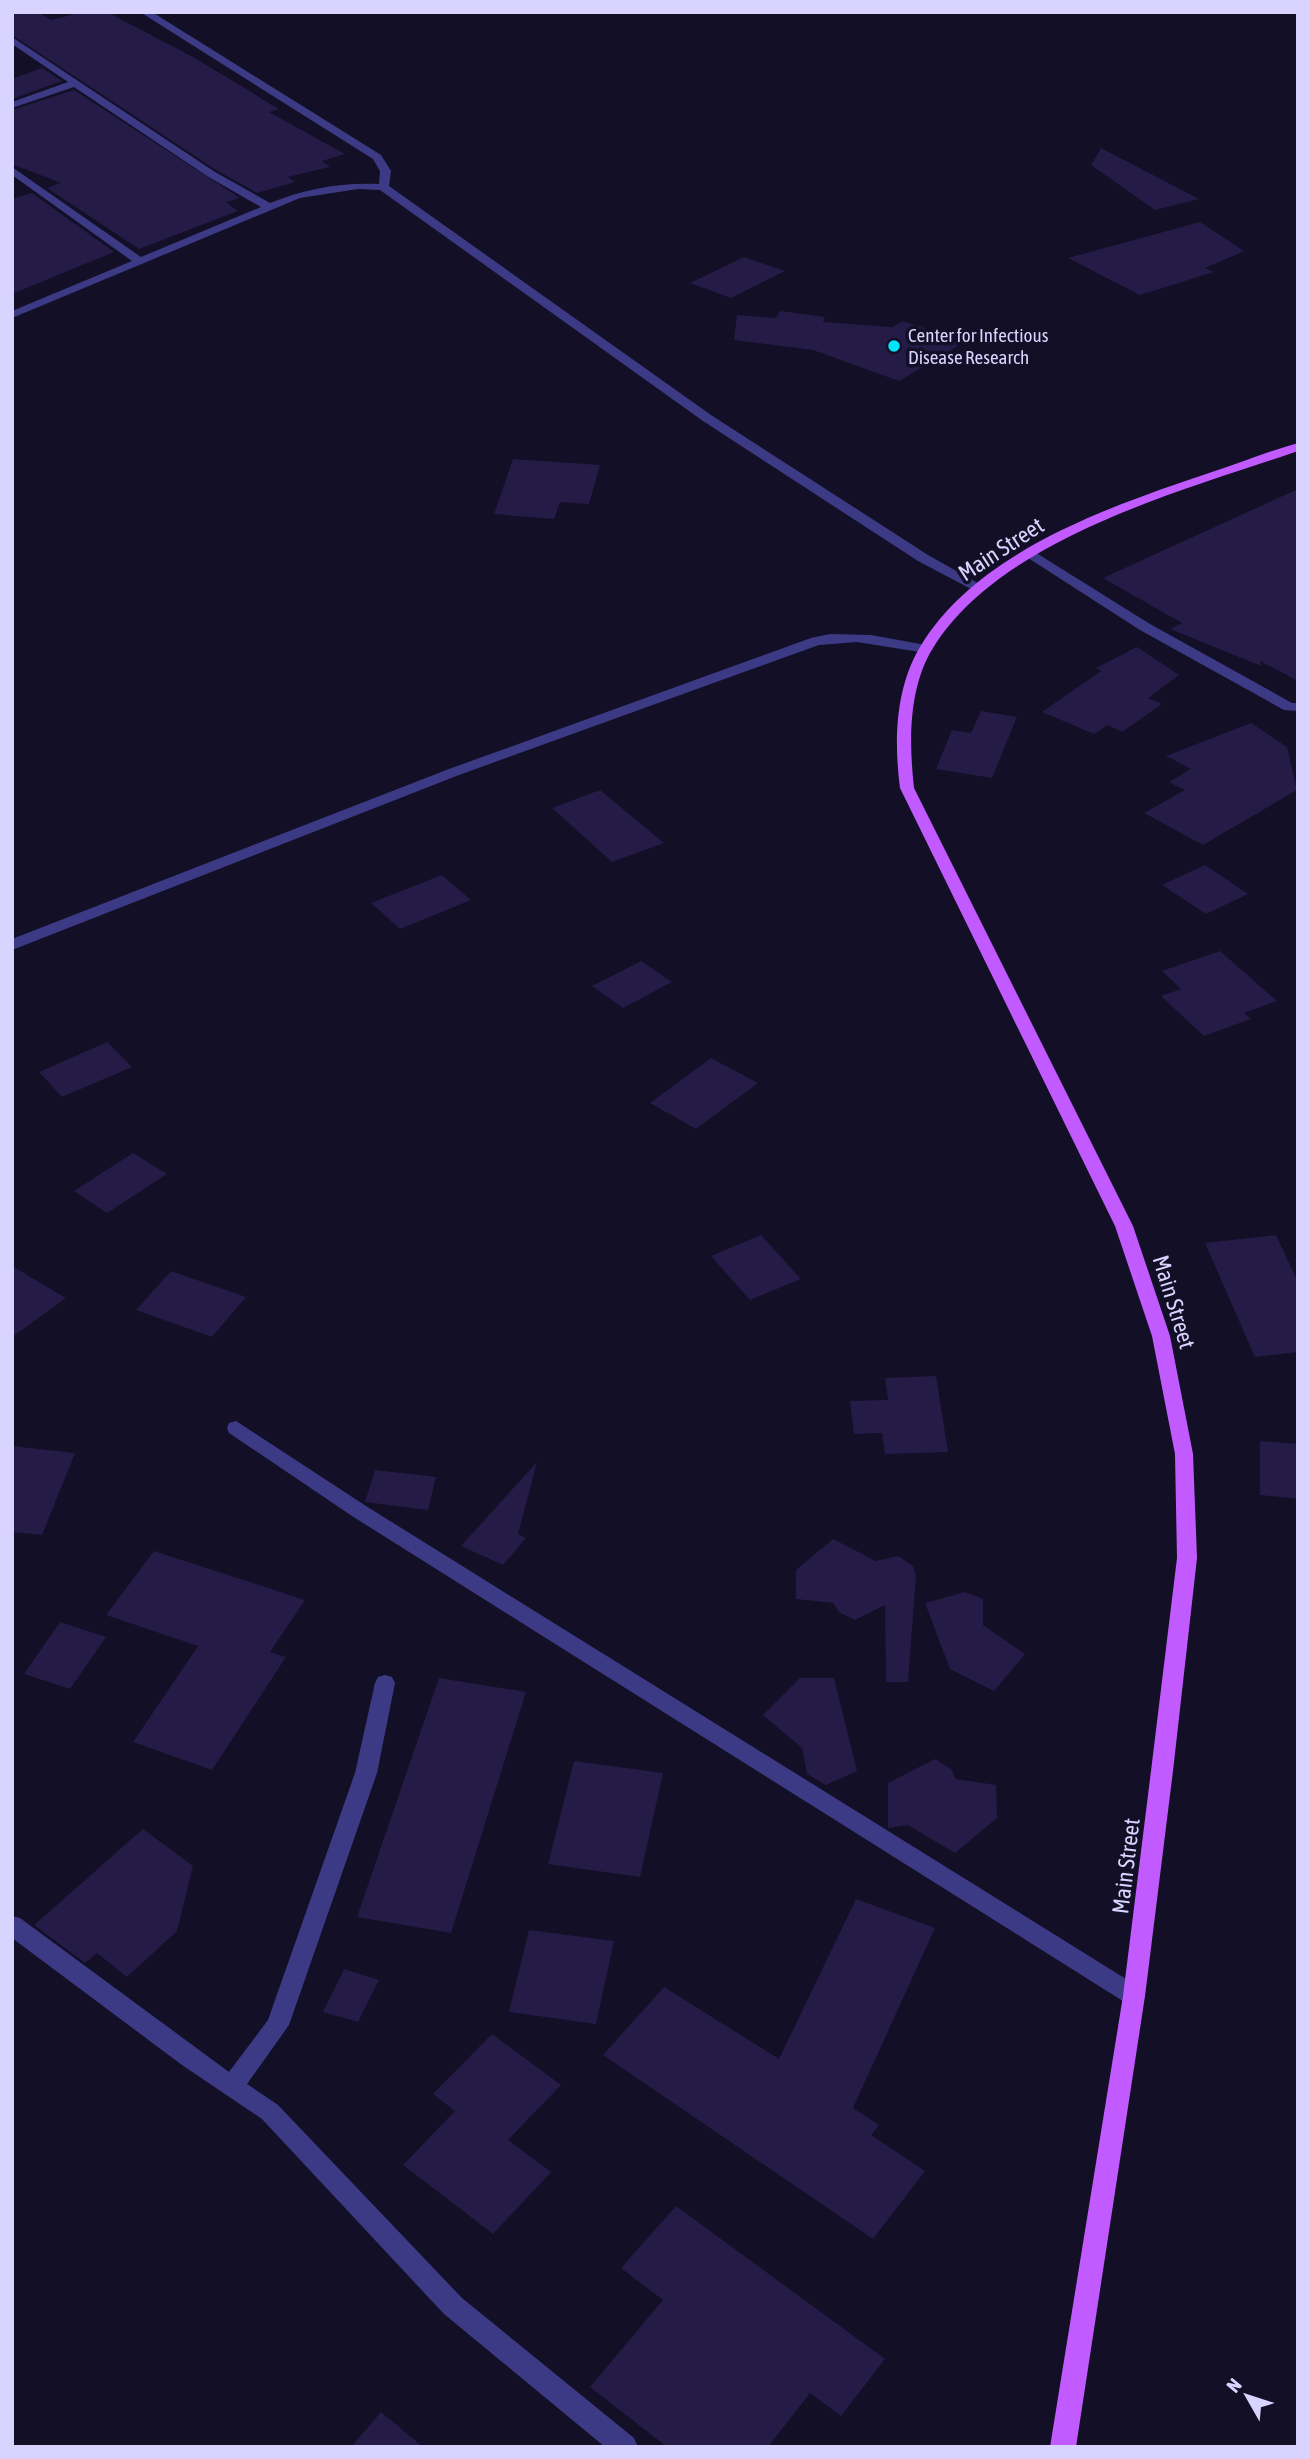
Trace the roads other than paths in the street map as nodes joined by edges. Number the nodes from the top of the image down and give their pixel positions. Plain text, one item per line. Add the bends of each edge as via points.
1 (145, 12) edge
2 (12, 40) edge
3 (75, 83) junction
4 (12, 105) edge
5 (12, 170) edge
6 (383, 187) junction
7 (267, 206) junction
8 (141, 262) junction
9 (12, 315) edge
10 (1298, 447) edge
11 (1030, 553) junction
12 (978, 587) junction
13 (926, 649) junction
14 (1298, 707) edge
15 (16, 938) edge
16 (236, 1428) dead end
17 (385, 1683) dead end
18 (12, 1925) edge
19 (1134, 1996) junction
20 (232, 2086) junction
21 (625, 2447) edge
22 (1063, 2447) edge

1 - 6 street via 377,157 386,167
2 - 3 street
3 - 4 street
3 - 7 street
5 - 8 street
6 - 7 street via 318,191
6 - 12 street via 707,418 923,558
7 - 8 street
8 - 9 street
10 - 11 main road, Main Street via 1107,514
11 - 12 main road, Main Street
11 - 14 street via 1145,627 1289,707
12 - 13 main road, Main Street via 942,623
13 - 15 street via 861,637 816,641
13 - 19 main road, Main Street via 909,691 903,762 907,788 1124,1226 1161,1336 1184,1454 1187,1558
16 - 19 street via 359,1511
17 - 20 street via 366,1773 278,2025
18 - 20 street
19 - 22 main road, Main Street
20 - 21 street via 270,2112 453,2305

